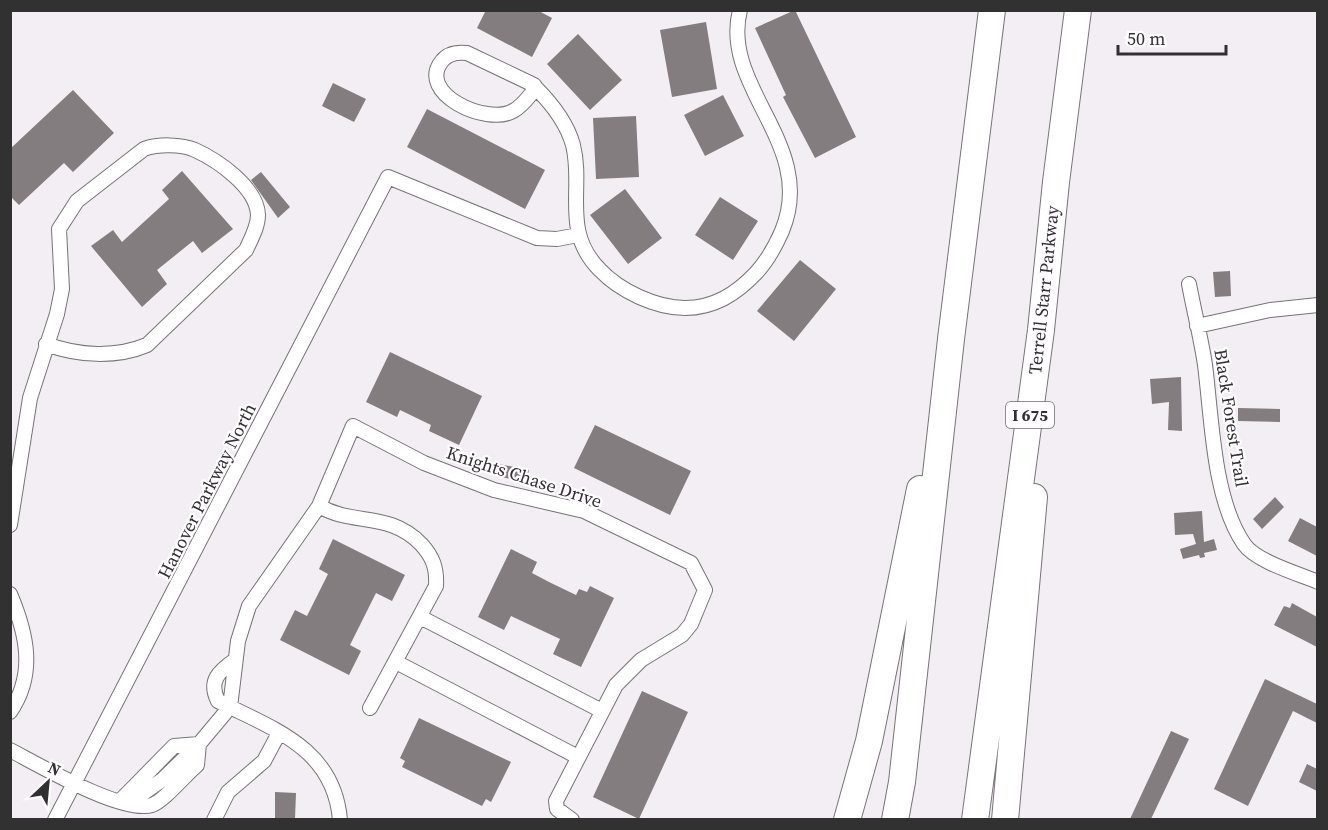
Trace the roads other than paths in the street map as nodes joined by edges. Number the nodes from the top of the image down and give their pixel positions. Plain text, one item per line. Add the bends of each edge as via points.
1 (741, 10) edge
2 (992, 10) edge
3 (1078, 10) edge
4 (536, 88) junction
5 (578, 235) junction
6 (1189, 284) dead end
7 (1317, 305) edge
8 (1197, 326) junction
9 (1041, 330) junction
10 (951, 339) junction
11 (46, 344) junction
12 (319, 506) junction
13 (10, 525) edge
14 (1317, 582) edge
15 (10, 594) edge
16 (420, 617) junction
17 (235, 660) junction
18 (396, 662) junction
19 (230, 707) junction
20 (370, 708) dead end
21 (602, 711) junction
22 (10, 712) edge
23 (279, 733) junction
24 (199, 744) junction
25 (10, 750) edge
26 (578, 757) junction
27 (74, 784) junction
28 (120, 801) junction
29 (55, 819) edge
30 (214, 819) edge
31 (340, 819) edge
32 (572, 819) edge
33 (847, 819) edge
34 (895, 819) edge
35 (975, 819) edge
36 (1005, 819) edge

1 - 5 street via 736,26 743,62 778,137 791,187 788,215 773,252 745,285 727,297 709,306 671,308 616,284 584,250
2 - 10 highway
3 - 9 highway, Terrell Starr Parkway / I 675
4 - 4 street via 467,53 444,57 436,68 442,92 460,105 490,116 513,111
4 - 5 street via 552,104 573,144
5 - 27 street, Hanover Parkway North via 537,238 388,177
6 - 8 street, Black Forest Trail
7 - 8 street via 1270,310
8 - 14 street, Black Forest Trail via 1227,506 1245,546 1281,568
9 - 35 highway, Terrell Starr Parkway / I 675
9 - 36 highway via 1032,547
10 - 33 highway via 868,741
10 - 34 highway via 903,782
11 - 11 street via 62,289 59,229 77,201 144,149 155,145 193,149 230,171 245,186 258,212 246,250 147,345 105,354
11 - 13 street via 30,398
12 - 16 street via 397,525 429,552 437,570 436,586
12 - 17 street, Knights Chase Drive via 249,606
12 - 21 street, Knights Chase Drive via 352,426 424,463 494,490 584,511 691,563 705,590 691,624 672,643 641,660 616,685
15 - 22 street via 24,634 28,673
16 - 18 street
16 - 21 street
17 - 19 street, Knights Chase Drive
17 - 19 street via 219,671 212,690 218,701
18 - 20 street
18 - 26 street
19 - 23 street
19 - 24 street
21 - 26 street, Knights Chase Drive
23 - 30 street via 264,762 228,792
23 - 31 street via 307,750 322,766 338,801
24 - 28 street via 166,784
24 - 28 street via 174,746
25 - 27 street
26 - 32 street, Knights Chase Drive via 556,801 557,809
27 - 28 street
27 - 29 street, Hanover Parkway North

